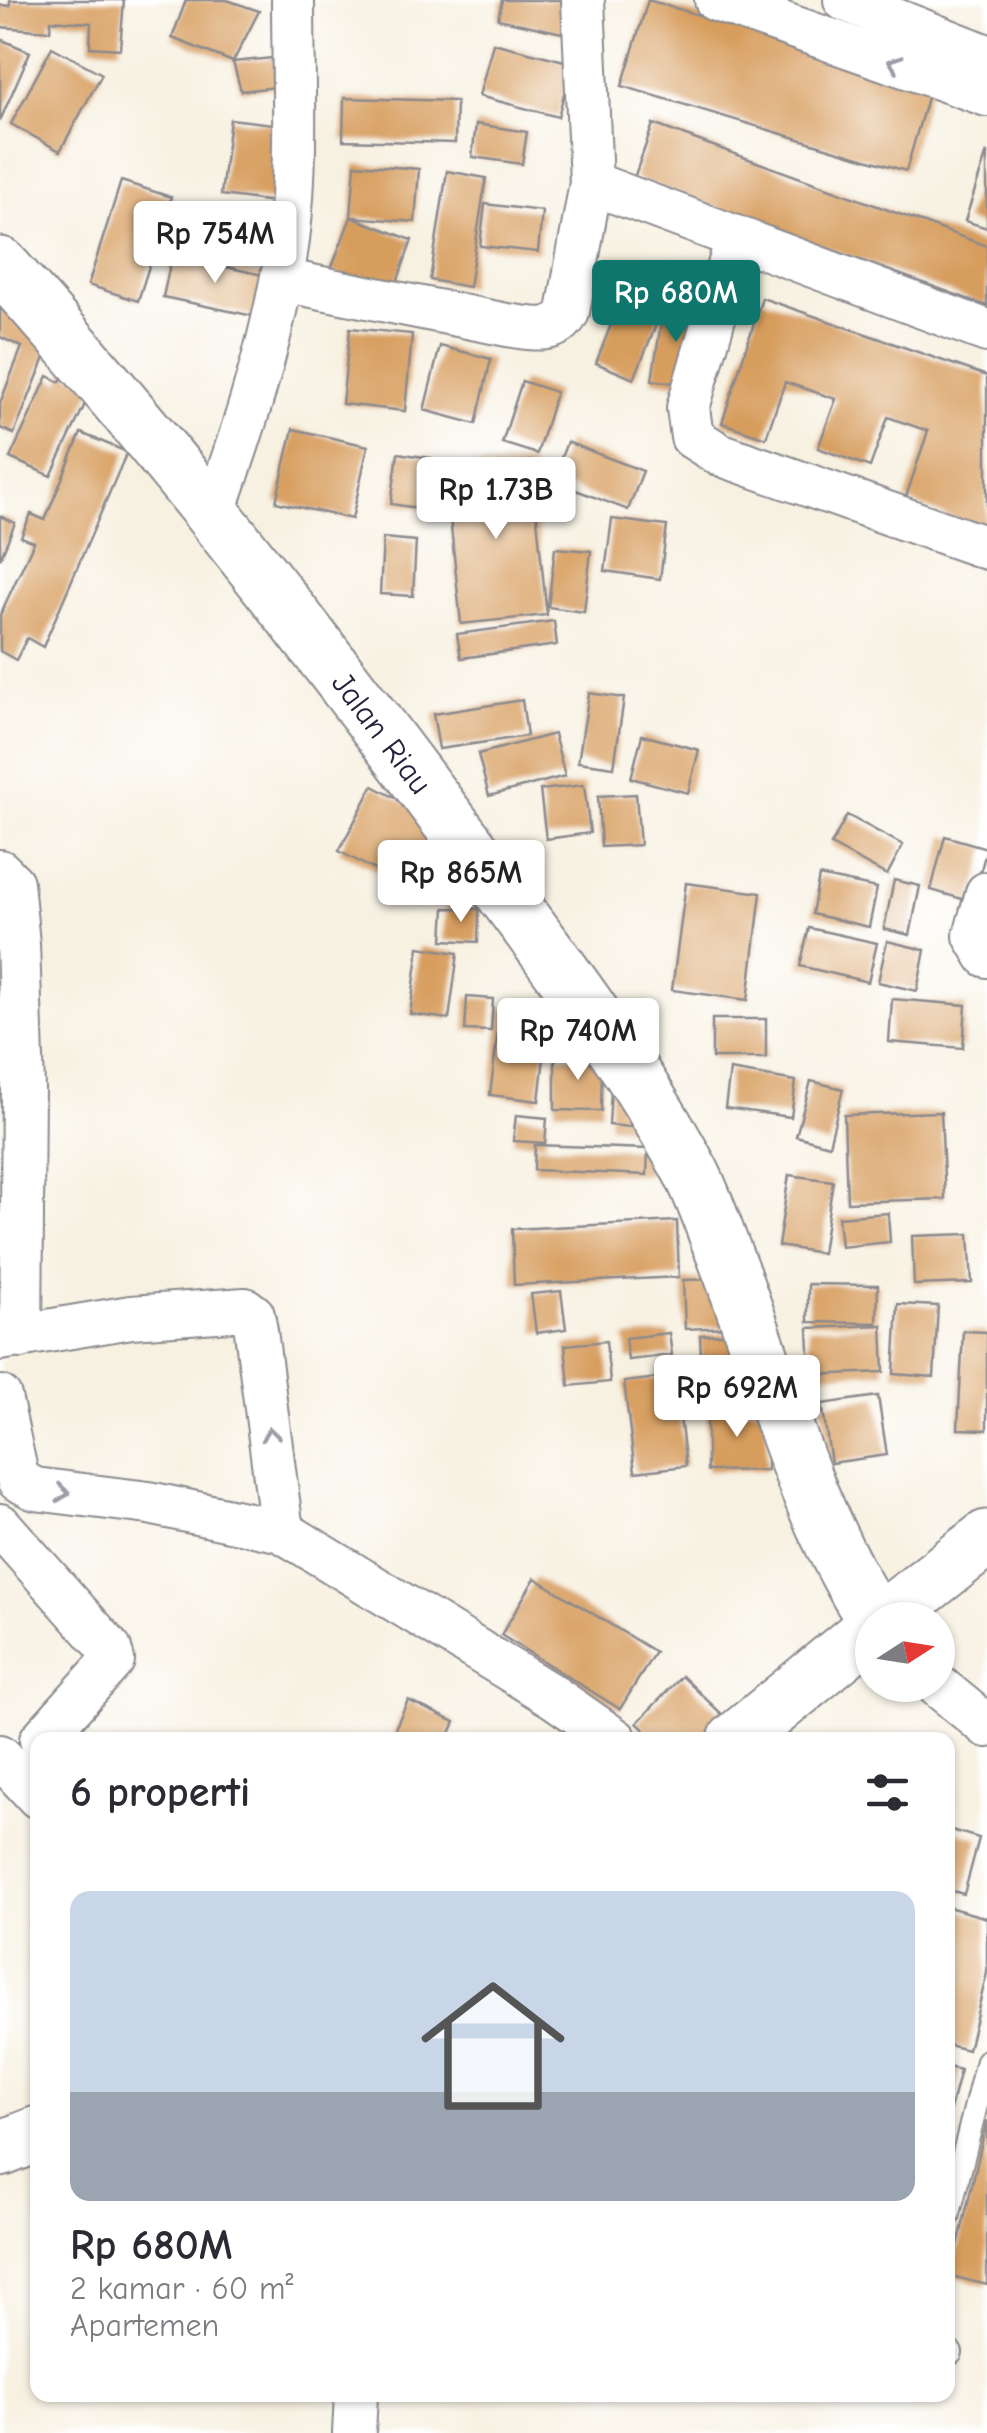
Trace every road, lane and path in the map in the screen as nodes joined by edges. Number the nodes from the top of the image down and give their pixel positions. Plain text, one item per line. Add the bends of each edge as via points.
1 (293, 0) edge
2 (583, 0) edge
3 (716, 0) edge
4 (846, 0) edge
5 (984, 76) edge
6 (591, 184) junction
7 (737, 238) junction
8 (0, 265) edge
9 (282, 280) junction
10 (987, 332) edge
11 (213, 516) junction
12 (987, 548) edge
13 (0, 871) edge
14 (987, 893) edge
15 (987, 956) edge
16 (10, 1338) edge
17 (0, 1397) edge
18 (0, 1525) edge
19 (282, 1531) junction
20 (987, 1538) edge
21 (866, 1602) edge
22 (903, 1602) edge
23 (855, 1642) edge
24 (955, 1700) edge
25 (987, 1726) edge
26 (51, 1732) edge
27 (604, 1732) edge
28 (746, 1732) edge
29 (987, 2061) edge
30 (30, 2137) edge
31 (0, 2148) edge
32 (955, 2189) edge
33 (356, 2402) edge
34 (354, 2433) edge

1 - 9 street via 295,131
2 - 6 street
5 -> 3 street
4 - 5 street
6 - 7 street
6 - 9 street via 568,312 557,326 507,325
7 - 10 street
7 - 12 street via 688,408 692,436 719,454
8 - 11 main road, Jalan Riau
9 - 11 street via 242,435
11 - 21 main road, Jalan Riau via 564,974 690,1170 809,1500
13 - 16 street via 12,882 23,1088
14 - 15 street via 975,934
19 -> 16 street via 250,1312 240,1307 131,1317
17 -> 19 street via 18,1480 35,1489 149,1503
18 - 26 street via 110,1650 112,1660
19 - 27 street
20 - 22 main road
23 - 28 main road
24 - 25 street
29 - 32 lane
30 - 31 main road
33 - 34 street

